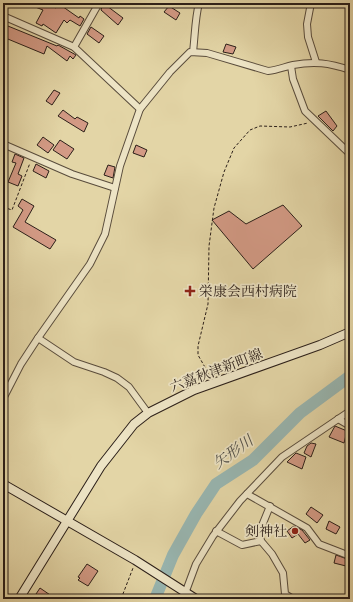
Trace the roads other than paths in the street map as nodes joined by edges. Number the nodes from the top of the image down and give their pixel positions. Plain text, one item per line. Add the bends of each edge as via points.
1 (99, 3) edge
2 (199, 3) edge
3 (311, 3) edge
4 (3, 16) edge
5 (74, 47) junction
6 (193, 52) junction
7 (316, 62) junction
8 (291, 66) junction
9 (350, 70) edge
10 (140, 109) junction
11 (3, 144) edge
12 (350, 154) edge
13 (115, 188) junction
14 (350, 332) edge
15 (38, 338) junction
16 (3, 399) edge
17 (350, 411) edge
18 (148, 413) junction
19 (338, 419) junction
20 (350, 426) edge
21 (3, 484) edge
22 (247, 494) junction
23 (270, 506) junction
24 (67, 521) junction
25 (216, 532) junction
26 (261, 541) junction
27 (350, 556) edge
28 (184, 596) edge
29 (283, 597) edge
30 (19, 599) edge
31 (196, 599) edge
32 (293, 599) edge

1 - 5 street
2 - 6 street
3 - 7 street via 307,24 308,37
4 - 5 street
5 - 10 street
6 - 8 street via 207,53 268,71
6 - 10 street via 170,72
7 - 8 street
7 - 9 street
8 - 12 street via 293,79 305,109
10 - 13 street via 122,159
11 - 13 street via 72,174
13 - 15 street via 105,234 99,248
14 - 18 main road, 六嘉秋津新町線 via 194,390
15 - 16 street
15 - 18 street via 74,362 104,372 123,382
17 - 19 street
18 - 24 main road, 六嘉秋津新町線 via 121,439
19 - 20 street
19 - 22 street via 282,457
21 - 24 main road
22 - 23 street
22 - 25 street
23 - 26 street via 259,533
23 - 27 street via 307,528 319,544
24 - 28 main road via 135,560
24 - 30 main road, 六嘉秋津新町線
25 - 26 street via 242,546
25 - 28 street via 196,564
26 - 29 street via 283,573
28 - 31 main road
29 - 32 street

